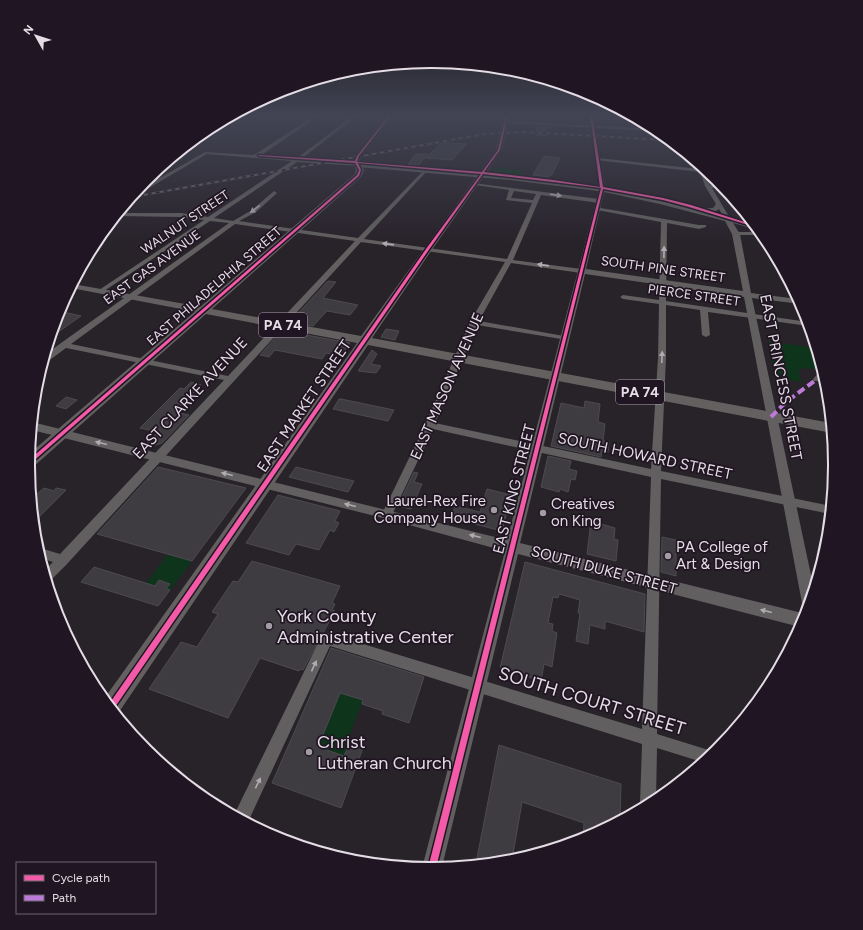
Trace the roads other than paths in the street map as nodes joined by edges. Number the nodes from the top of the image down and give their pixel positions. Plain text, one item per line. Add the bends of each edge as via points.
1 (198, 157) edge
2 (259, 157) edge
3 (300, 157) edge
4 (358, 157) edge
5 (494, 157) edge
6 (598, 159) joint
7 (295, 161) junction
8 (358, 165) junction
9 (693, 167) edge
10 (424, 171) junction
11 (482, 175) junction
12 (704, 178) edge
13 (152, 184) edge
14 (476, 184) junction
15 (708, 186) junction
16 (713, 186) edge
17 (512, 189) junction
18 (252, 190) junction
19 (602, 190) junction
20 (259, 191) dead end
21 (266, 192) dead end
22 (539, 193) junction
23 (535, 202) junction
24 (719, 203) junction
25 (598, 204) junction
26 (697, 211) junction
27 (124, 215) edge
28 (208, 219) junction
29 (728, 220) junction
30 (664, 221) junction
31 (234, 223) junction
32 (747, 225) edge
33 (704, 226) dead end
34 (294, 231) junction
35 (736, 234) junction
36 (753, 234) edge
37 (360, 240) junction
38 (427, 250) junction
39 (509, 261) junction
40 (582, 271) junction
41 (663, 283) junction
42 (78, 287) edge
43 (101, 291) junction
44 (748, 294) junction
45 (131, 297) junction
46 (623, 297) dead end
47 (792, 301) edge
48 (663, 302) junction
49 (704, 309) junction
50 (202, 310) junction
51 (752, 316) junction
52 (474, 322) junction
53 (802, 323) edge
54 (280, 324) junction
55 (706, 335) dead end
56 (564, 338) junction
57 (364, 340) junction
58 (64, 345) junction
59 (51, 355) edge
60 (458, 358) junction
61 (144, 362) junction
62 (555, 375) junction
63 (230, 379) junction
64 (660, 396) junction
65 (771, 417) junction
66 (430, 425) junction
67 (37, 427) edge
68 (826, 427) edge
69 (62, 433) junction
70 (537, 448) junction
71 (35, 457) edge
72 (158, 457) junction
73 (656, 474) junction
74 (265, 484) junction
75 (789, 502) junction
76 (826, 509) edge
77 (387, 514) junction
78 (512, 545) junction
79 (46, 555) edge
80 (62, 560) junction
81 (50, 572) edge
82 (654, 584) junction
83 (807, 592) edge
84 (797, 619) edge
85 (477, 685) junction
86 (114, 702) edge
87 (650, 739) junction
88 (702, 755) edge
89 (648, 797) edge
90 (243, 814) edge
91 (433, 862) edge

1 - 13 street
2 - 7 street
3 - 7 street, WALNUT STREET
4 - 8 main road, EAST PHILADELPHIA STREET
5 - 11 main road, EAST MARKET STREET
6 - 9 street
6 - 19 street, EAST KING STREET
7 - 8 street
7 - 18 street, WALNUT STREET
8 - 10 street
8 - 34 main road, EAST PHILADELPHIA STREET via 358,175
10 - 11 street
10 - 37 street, EAST CLARKE AVENUE
11 - 14 main road, EAST MARKET STREET
11 - 19 street
12 - 15 street, EAST PRINCESS STREET
14 - 17 street
14 - 38 main road, EAST MARKET STREET
15 - 16 street
15 - 24 street, EAST PRINCESS STREET
17 - 22 street
17 - 23 street via 508,198
18 - 20 street
18 - 28 street, WALNUT STREET
19 - 25 street, EAST KING STREET
19 - 26 street
21 -> 31 street, EAST GAS AVENUE via 274,193 254,211
22 - 23 street, EAST MASON AVENUE
22 -> 25 street
23 - 39 street, EAST MASON AVENUE
24 - 26 street via 714,210
24 - 29 street, EAST PRINCESS STREET
25 - 30 street
25 - 40 street, EAST KING STREET
26 - 29 street
27 - 28 street, SOUTH PINE STREET via 181,215
28 - 31 street, SOUTH PINE STREET
28 - 43 street, WALNUT STREET
29 - 32 street
29 - 35 street, EAST PRINCESS STREET
30 - 33 street
41 -> 30 street
31 - 34 street, SOUTH PINE STREET
31 - 45 street, EAST GAS AVENUE
34 - 37 street, SOUTH PINE STREET
34 - 50 main road, EAST PHILADELPHIA STREET
35 - 36 street
35 - 44 street, EAST PRINCESS STREET
38 -> 37 street, SOUTH PINE STREET
37 - 54 street, EAST CLARKE AVENUE
38 - 39 street, SOUTH PINE STREET
38 - 57 main road, EAST MARKET STREET
40 -> 39 street, SOUTH PINE STREET
39 - 52 street, EAST MASON AVENUE
40 - 41 street, SOUTH PINE STREET
40 - 56 street, EAST KING STREET
41 - 44 street, SOUTH PINE STREET
41 - 48 street
42 - 43 street
43 - 45 street
44 - 47 street, SOUTH PINE STREET
44 - 51 street, EAST PRINCESS STREET
45 - 50 street
45 - 58 street, EAST GAS AVENUE
46 - 48 street, PIERCE STREET
48 - 49 street, PIERCE STREET
64 -> 48 street
49 - 51 street, PIERCE STREET
49 - 55 street
50 - 54 main road, PA 74
50 - 61 main road, EAST PHILADELPHIA STREET
51 - 53 street, PIERCE STREET
51 - 65 street, EAST PRINCESS STREET
52 - 56 street
52 - 60 street, EAST MASON AVENUE
54 - 57 main road, PA 74
54 - 63 street, EAST CLARKE AVENUE
56 - 62 street, EAST KING STREET
57 - 60 main road, PA 74
57 - 74 main road, EAST MARKET STREET
58 - 59 street, EAST GAS AVENUE
58 - 61 street
60 - 62 main road, PA 74
60 - 66 street, EAST MASON AVENUE
61 - 63 street
61 - 69 main road, EAST PHILADELPHIA STREET
62 - 64 main road, PA 74
62 - 70 street, EAST KING STREET
63 - 72 street, EAST CLARKE AVENUE
64 - 65 main road, PA 74
64 - 73 street
65 - 68 main road, PA 74
65 - 75 street, EAST PRINCESS STREET
66 - 70 street, SOUTH HOWARD STREET
66 - 77 street, EAST MASON AVENUE
67 - 69 street, SOUTH DUKE STREET
69 - 71 main road, EAST PHILADELPHIA STREET
72 -> 69 street, SOUTH DUKE STREET
70 - 73 street, SOUTH HOWARD STREET
70 - 78 street, EAST KING STREET
74 -> 72 street, SOUTH DUKE STREET
72 - 80 street, EAST CLARKE AVENUE
73 - 75 street, SOUTH HOWARD STREET
73 - 82 street
77 -> 74 street, SOUTH DUKE STREET
74 - 86 main road, EAST MARKET STREET
75 - 76 street, SOUTH HOWARD STREET
75 - 83 street, EAST PRINCESS STREET
78 -> 77 street, SOUTH DUKE STREET
78 - 82 street, SOUTH DUKE STREET
78 - 85 street, EAST KING STREET
79 - 80 street
80 - 81 street, EAST CLARKE AVENUE
84 -> 82 street, SOUTH DUKE STREET
82 - 87 street
85 - 87 street, SOUTH COURT STREET
90 -> 85 street, SOUTH COURT STREET via 327,639
85 - 91 street, EAST KING STREET
87 - 88 street, SOUTH COURT STREET
87 - 89 street

